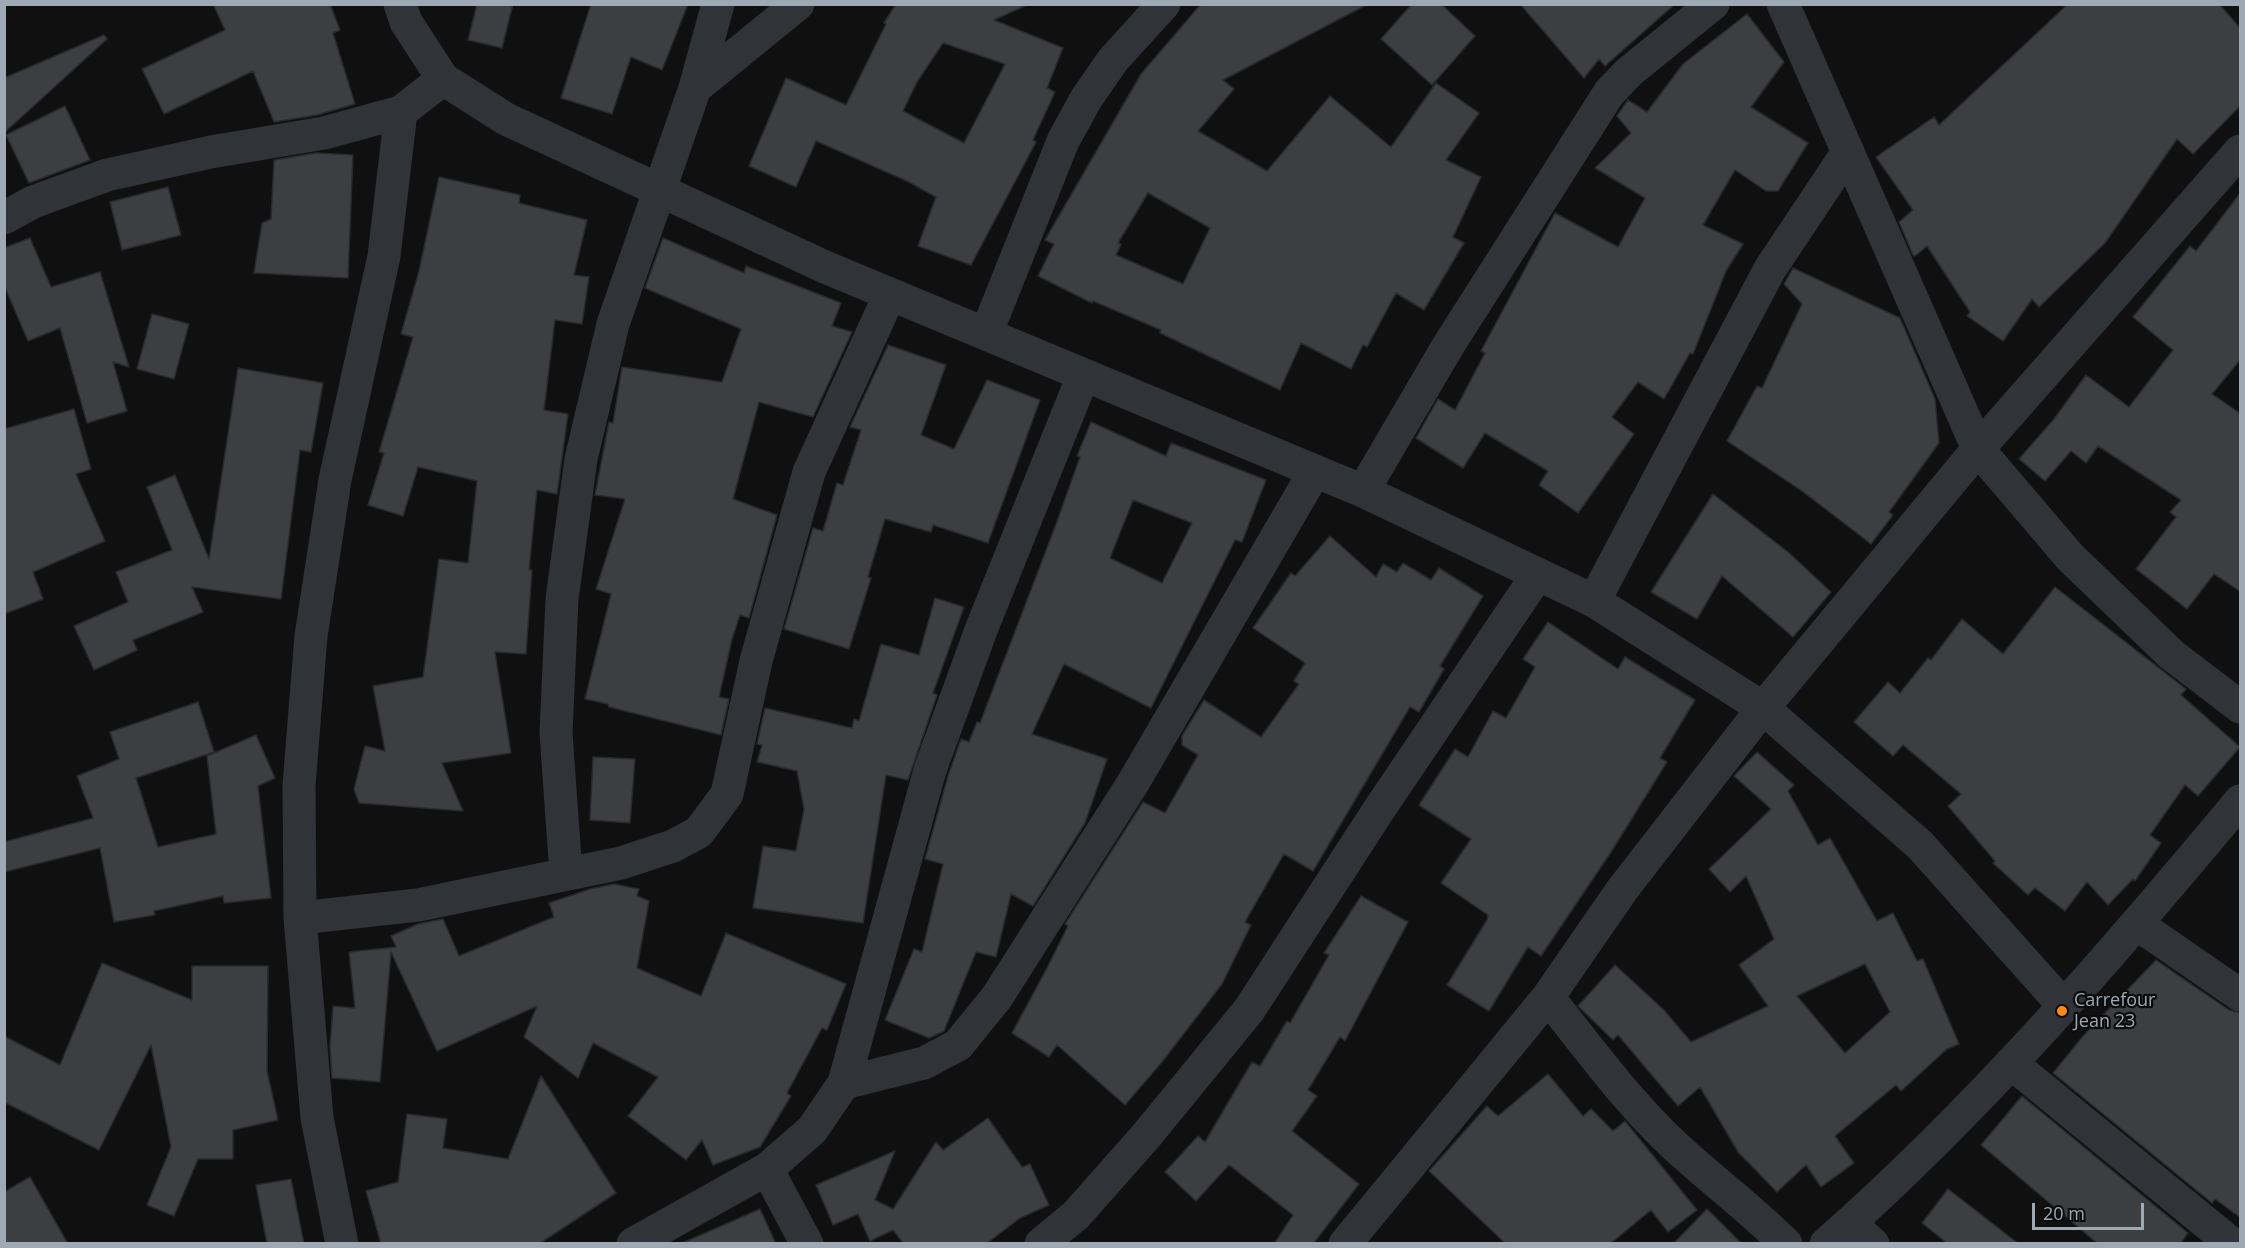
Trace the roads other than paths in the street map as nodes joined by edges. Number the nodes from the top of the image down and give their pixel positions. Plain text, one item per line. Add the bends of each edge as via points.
1 (400, 4) edge
2 (718, 4) edge
3 (798, 4) edge
4 (1164, 4) edge
5 (1713, 4) edge
6 (1783, 4) edge
7 (443, 79) junction
8 (695, 88) junction
9 (401, 112) junction
10 (1848, 152) junction
11 (2241, 152) edge
12 (658, 191) junction
13 (4, 218) edge
14 (890, 294) junction
15 (986, 334) junction
16 (1083, 376) junction
17 (1978, 449) junction
18 (1315, 471) junction
19 (1363, 491) junction
20 (1538, 574) junction
21 (1594, 601) junction
22 (2241, 707) edge
23 (1763, 708) junction
24 (2241, 801) edge
25 (566, 874) junction
26 (300, 918) junction
27 (2137, 924) junction
28 (2241, 995) edge
29 (1548, 997) junction
30 (2064, 1006) junction
31 (2011, 1064) junction
32 (844, 1083) junction
33 (767, 1169) junction
34 (1849, 1237) edge
35 (342, 1244) edge
36 (633, 1244) edge
37 (807, 1244) edge
38 (1041, 1244) edge
39 (1345, 1244) edge
40 (1786, 1244) edge
41 (2232, 1244) edge

1 - 7 street via 406,22
2 - 8 street
3 - 8 street
4 - 15 street via 1113,60 1063,141
5 - 19 street via 1609,93 1448,346
6 - 10 street
7 - 9 street
7 - 12 street via 506,119
8 - 12 street
9 - 13 street via 324,133 107,175 33,202
9 - 26 street via 384,256 335,480 311,636 299,784
10 - 17 street
10 - 21 street via 1770,269
11 - 17 street
12 - 14 street
12 - 25 street via 613,324 581,459 562,599 556,733
14 - 15 street
14 - 25 street via 809,472 756,661 726,794 699,832 673,846 621,863
15 - 16 street
16 - 18 street
16 - 32 street via 981,630 930,770
17 - 22 street via 2070,557 2172,655
17 - 23 street
18 - 19 street
18 - 32 street via 1133,783 996,997 958,1045 924,1063
19 - 20 street
20 - 21 street
20 - 38 street via 1249,1010 1076,1215
21 - 23 street
23 - 29 street via 1622,890
23 - 30 street via 1920,845
24 - 27 street
25 - 26 street via 418,905
26 - 35 street via 317,1118
27 - 28 street
27 - 30 street
29 - 39 street
29 - 40 street via 1608,1074 1676,1146
30 - 31 street
31 - 34 street
31 - 41 street
32 - 33 street via 812,1130
33 - 36 street
33 - 37 street

